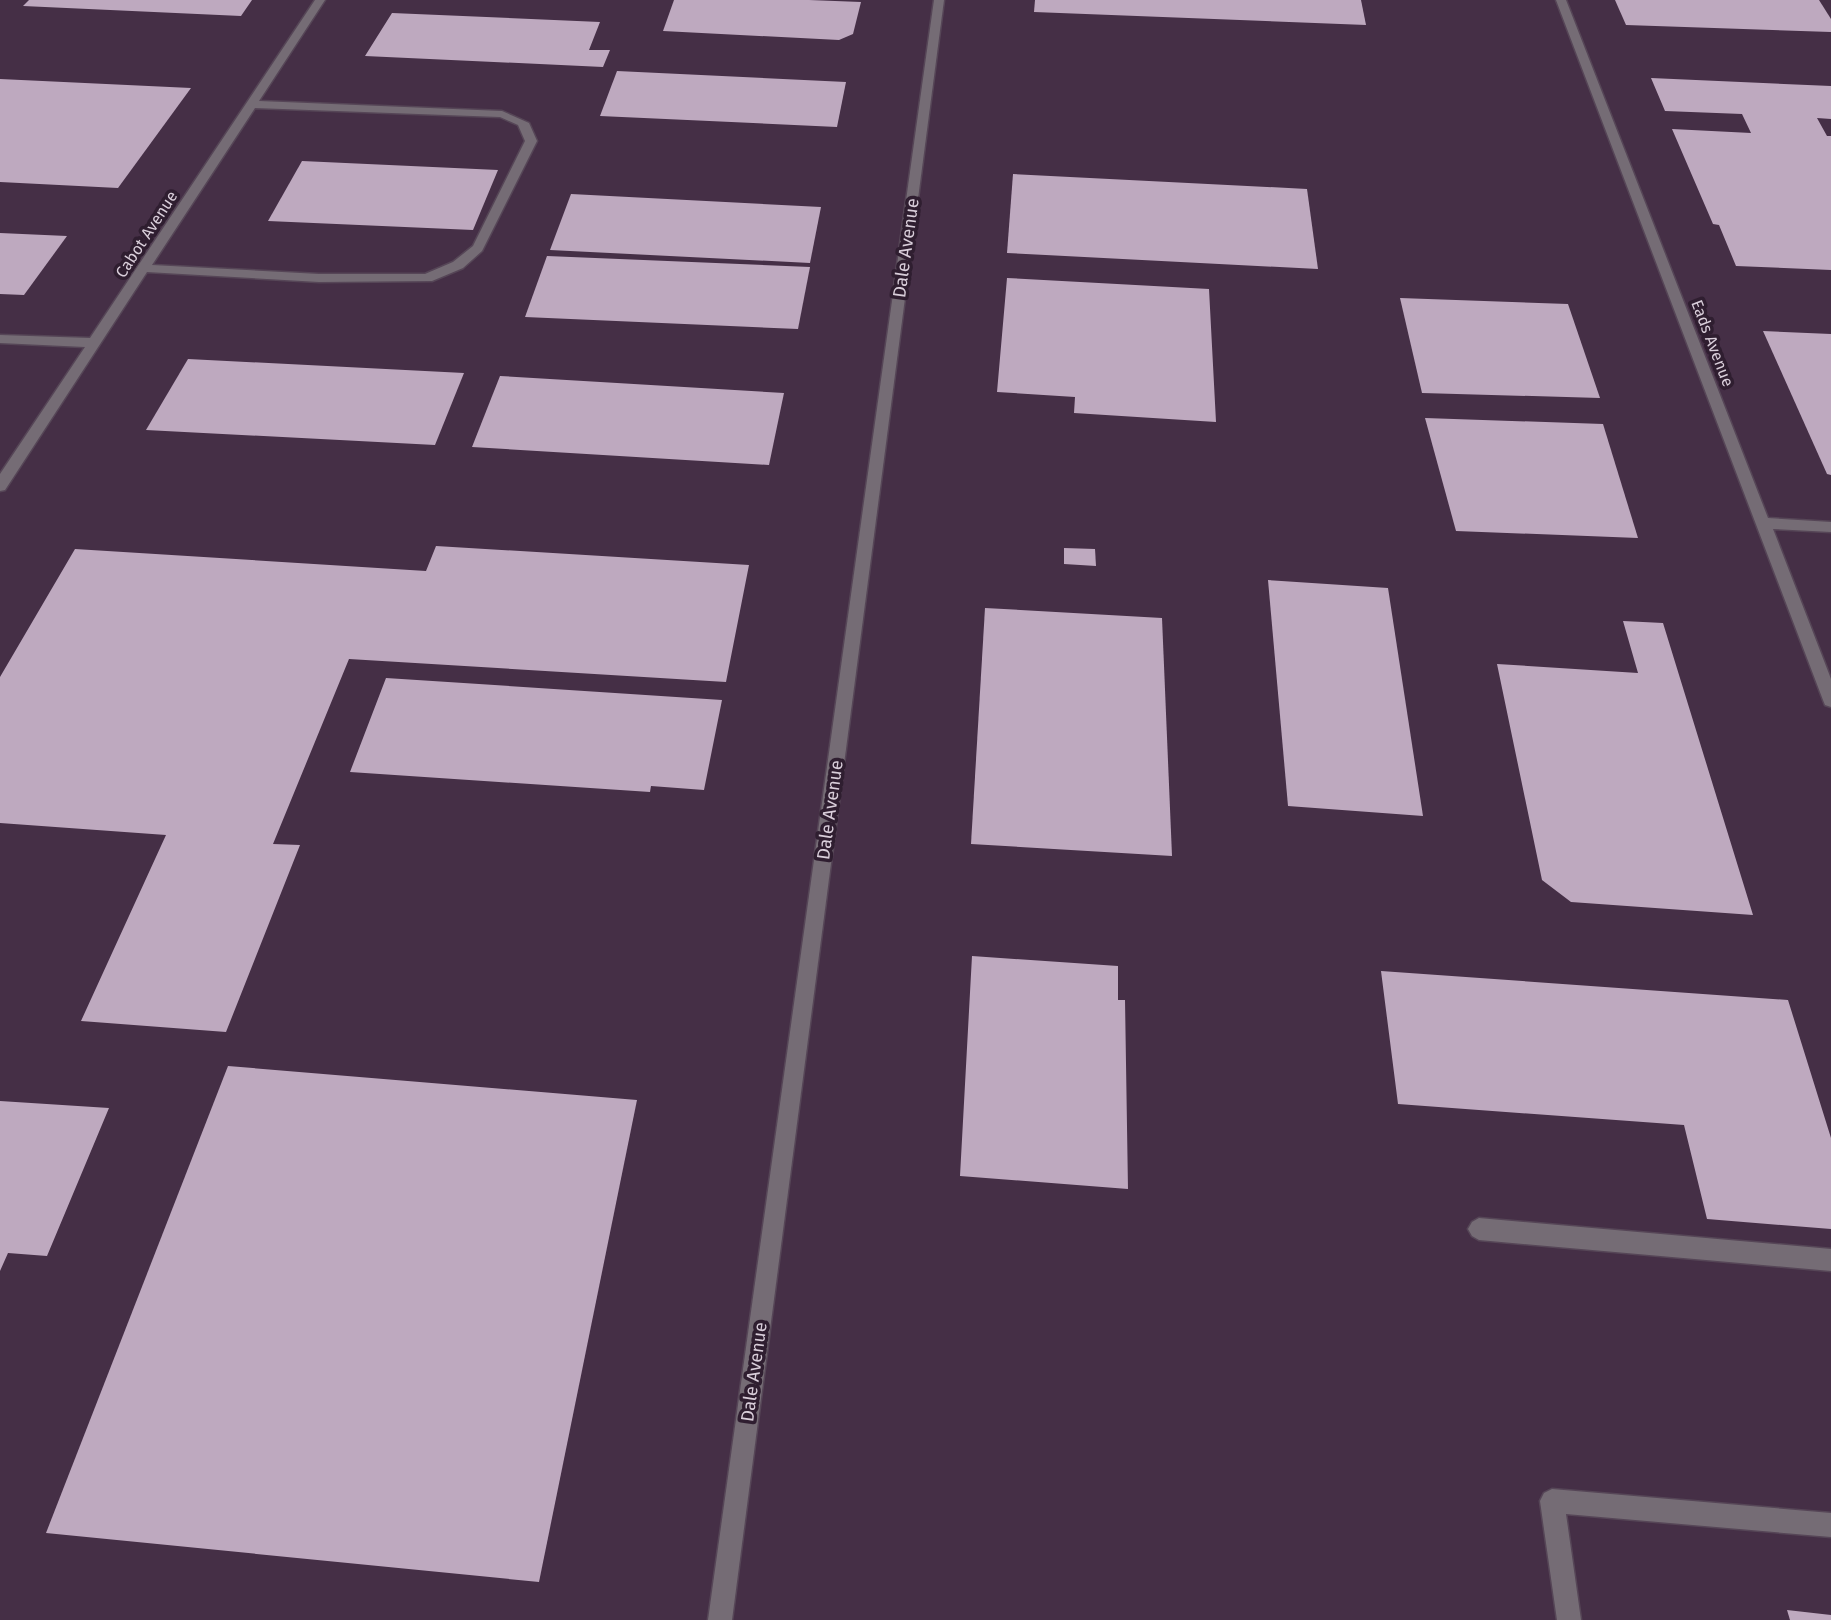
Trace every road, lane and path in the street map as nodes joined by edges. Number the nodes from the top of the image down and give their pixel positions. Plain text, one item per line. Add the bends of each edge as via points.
1 (320, 0) edge
2 (939, 0) edge
3 (1561, 0) edge
4 (252, 104) junction
5 (144, 268) junction
6 (0, 338) edge
7 (94, 343) junction
8 (0, 486) edge
9 (1763, 523) junction
10 (1831, 527) edge
11 (1831, 700) edge
12 (1479, 1229) dead end
13 (1831, 1260) edge
14 (1831, 1525) edge
15 (720, 1620) edge
16 (1569, 1620) edge

1 - 4 street, Cabot Avenue
2 - 15 street, Dale Avenue
3 - 9 street, Eads Avenue
4 - 5 street, Cabot Avenue
4 - 5 street via 502,114 523,123 531,141 478,248 457,265 427,278 319,278
5 - 7 street, Cabot Avenue
6 - 7 street
7 - 8 street, Cabot Avenue
9 - 10 street
9 - 11 street, Eads Avenue
12 - 13 street
14 - 16 street via 1552,1501

